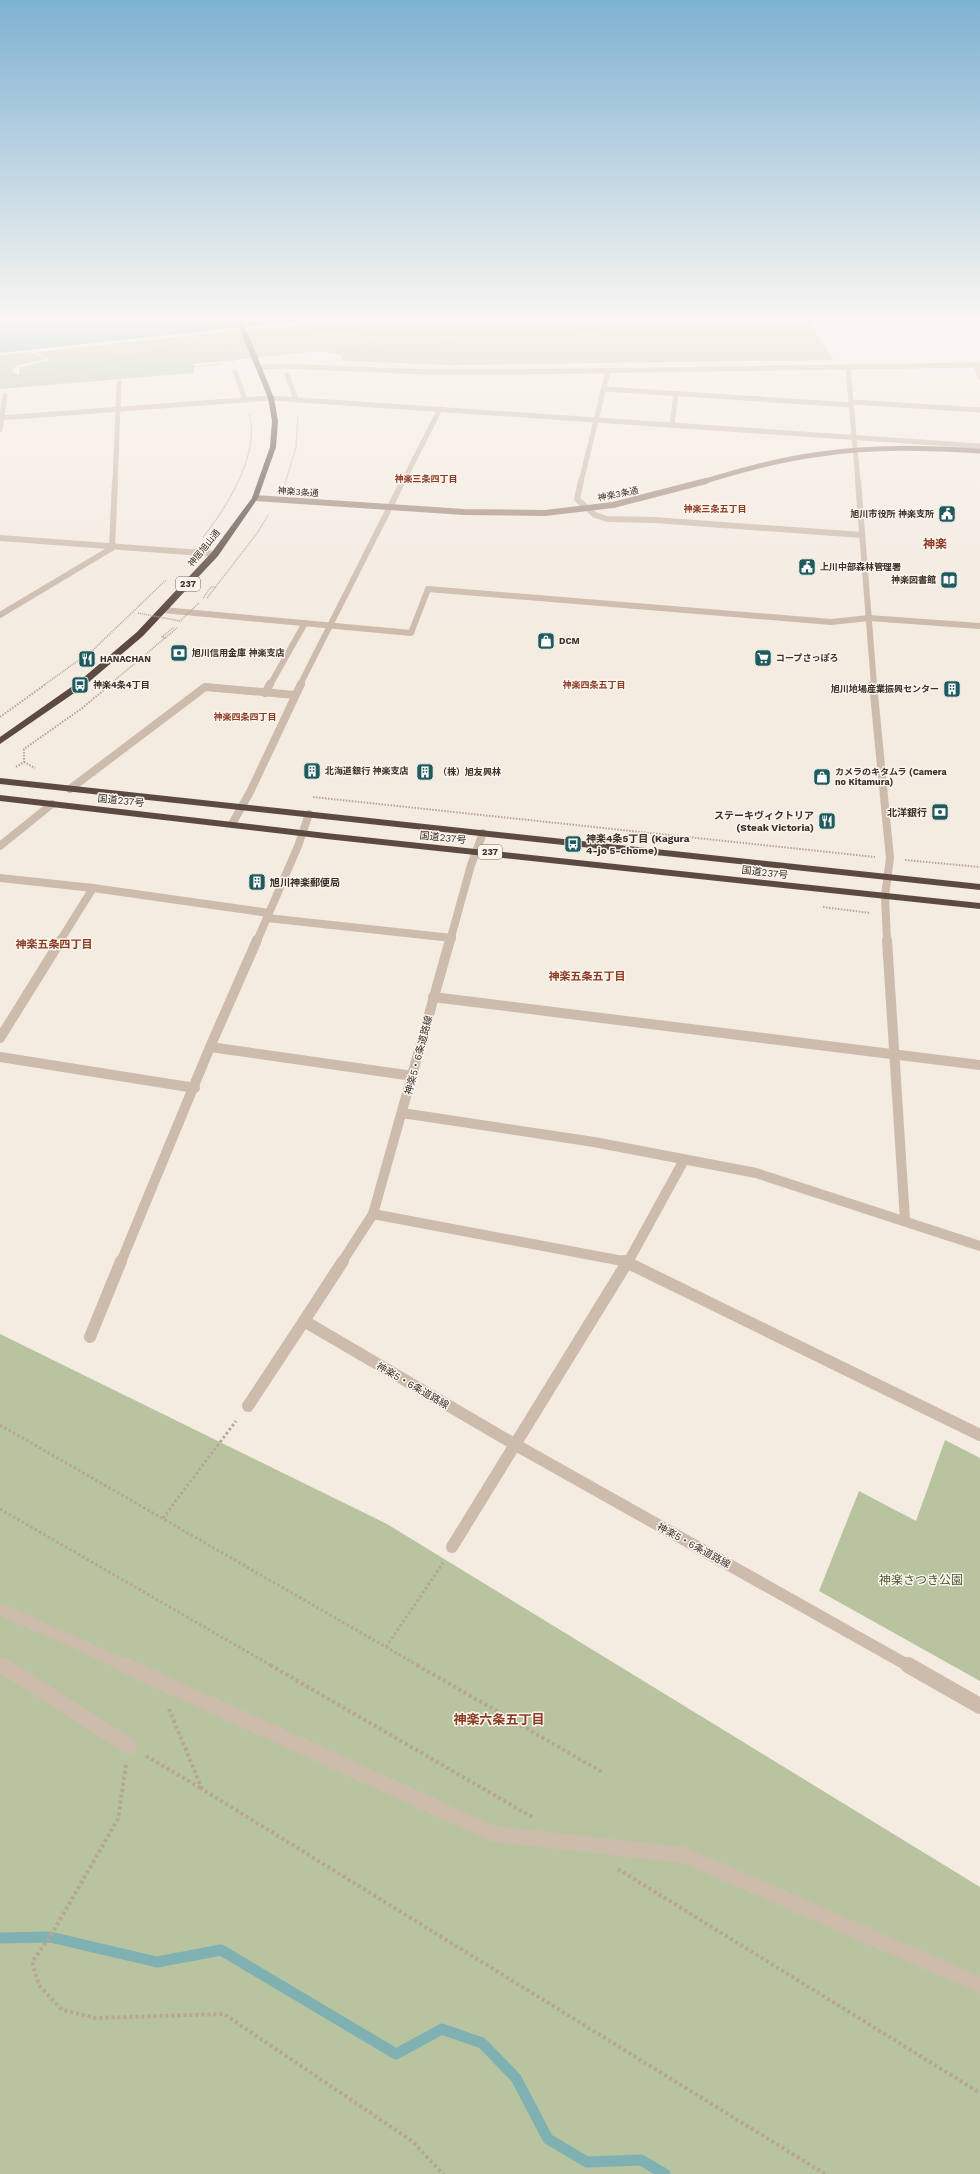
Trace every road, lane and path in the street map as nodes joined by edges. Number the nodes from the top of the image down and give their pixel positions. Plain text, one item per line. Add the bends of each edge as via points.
1 (118, 421) edge
2 (275, 421) edge
3 (434, 421) edge
4 (597, 421) edge
5 (619, 421) edge
6 (672, 421) edge
7 (853, 421) edge
8 (672, 425) junction
9 (854, 438) junction
10 (980, 446) edge
11 (856, 450) junction
12 (980, 451) edge
13 (255, 498) junction
14 (389, 507) junction
15 (586, 509) junction
16 (862, 535) junction
17 (0, 538) edge
18 (112, 548) junction
19 (215, 554) junction
20 (216, 587) dead end
21 (164, 610) junction
22 (138, 613) dead end
23 (0, 615) edge
24 (869, 618) junction
25 (305, 623) junction
26 (124, 625) dead end
27 (329, 625) junction
28 (980, 626) edge
29 (116, 627) dead end
30 (165, 634) dead end
31 (166, 638) dead end
32 (265, 693) junction
33 (295, 695) junction
34 (0, 741) edge
35 (24, 749) dead end
36 (35, 768) dead end
37 (0, 781) edge
38 (70, 789) junction
39 (310, 797) dead end
40 (0, 798) edge
41 (52, 804) junction
42 (240, 806) junction
43 (309, 814) junction
44 (232, 824) junction
45 (483, 832) junction
46 (303, 833) junction
47 (0, 846) edge
48 (476, 851) junction
49 (890, 858) junction
50 (980, 867) edge
51 (886, 877) junction
52 (0, 878) edge
53 (980, 887) edge
54 (93, 888) junction
55 (885, 896) junction
56 (980, 906) edge
57 (268, 916) junction
58 (452, 938) junction
59 (434, 997) junction
60 (0, 1038) edge
61 (210, 1047) junction
62 (893, 1054) junction
63 (0, 1057) edge
64 (980, 1065) edge
65 (413, 1076) junction
66 (195, 1088) junction
67 (402, 1113) junction
68 (684, 1160) junction
69 (373, 1214) junction
70 (905, 1220) junction
71 (980, 1246) edge
72 (628, 1262) junction
73 (304, 1321) junction
74 (90, 1337) dead end
75 (248, 1406) joint
76 (0, 1425) edge
77 (980, 1435) edge
78 (514, 1444) junction
79 (0, 1509) edge
80 (163, 1518) junction
81 (452, 1547) dead end
82 (432, 1580) dead end
83 (0, 1609) edge
84 (386, 1647) junction
85 (0, 1664) edge
86 (156, 1679) junction
87 (980, 1706) edge
88 (129, 1746) junction
89 (602, 1772) dead end
90 (202, 1789) junction
91 (538, 1820) dead end
92 (610, 1864) dead end
93 (980, 1985) edge
94 (980, 2093) edge
95 (443, 2174) edge
96 (825, 2174) edge

1 - 18 street
2 - 13 highway, 神居旭山通 / 237 via 273,447
3 - 14 street
4 - 15 street via 577,500
5 - 8 street
6 - 8 street
7 - 9 street
8 - 9 street
9 - 10 street
9 - 11 street
11 - 12 street, 神楽3条通 via 891,448
11 - 15 street, 神楽3条通 via 799,457 750,468 658,495
11 - 16 street
13 - 14 street, 神楽3条通
13 - 19 highway, 神居旭山通 / 237
14 - 15 street, 神楽3条通 via 492,514
14 - 27 street
15 - 16 street via 607,519
16 - 24 street
17 - 18 street
18 - 19 street
18 - 23 street
19 - 21 highway, 神居旭山通 / 237
20 - 22 path, bridge via 209,588 199,603 180,621
21 - 25 street
21 - 34 highway, 神居旭山通 / 237 via 80,685
24 - 27 street via 831,622 428,589 411,633
24 - 28 street
24 - 49 street via 879,758
25 - 27 street
25 - 32 street
26 - 29 path
27 - 33 street
30 - 31 path via 162,637
32 - 33 street
32 - 38 street via 205,687
33 - 42 street via 250,792
35 - 36 path via 24,762
37 - 38 highway, 国道237号 / 237
38 - 42 highway, 国道237号 / 237
39 - 49 path
40 - 41 highway, 国道237号 / 237
41 - 44 highway, 国道237号 / 237
41 - 47 street
42 - 43 highway, 国道237号 / 237
42 - 44 street
43 - 45 highway, 国道237号 / 237
43 - 46 street
44 - 46 highway, 国道237号 / 237
45 - 48 street, 神楽5・6条道路線
45 - 51 highway, 国道237号 / 237
46 - 48 highway, 国道237号 / 237
46 - 57 street
48 - 55 highway, 国道237号 / 237
48 - 58 street, 神楽5・6条道路線
49 - 50 path
49 - 51 street
51 - 53 highway, 国道237号 / 237
51 - 55 street
52 - 54 street
54 - 57 street
54 - 60 street
55 - 56 highway, 国道237号 / 237
55 - 62 street
57 - 58 street
57 - 61 street
58 - 59 street, 神楽5・6条道路線
59 - 62 street
59 - 65 street, 神楽5・6条道路線
61 - 65 street
61 - 66 street
62 - 64 street
62 - 70 street
63 - 66 street
65 - 67 street, 神楽5・6条道路線
66 - 74 street
67 - 68 street via 594,1142
67 - 69 street, 神楽5・6条道路線
68 - 70 street via 756,1174
68 - 72 street
69 - 72 street
69 - 73 street, 神楽5・6条道路線
70 - 71 street
72 - 77 street
72 - 78 street
73 - 75 street
73 - 78 street, 神楽5・6条道路線
75 - 80 path
76 - 80 path
78 - 81 street
78 - 87 street, 神楽5・6条道路線
79 - 91 path
80 - 84 path
82 - 84 path
83 - 86 street
84 - 89 path
85 - 88 street
86 - 90 path
86 - 93 street via 494,1834 684,1854
88 - 90 path
88 - 95 path via 118,1820 32,1962 39,1985 62,2010 96,2018 224,2014 412,2141
90 - 96 path
92 - 94 path

